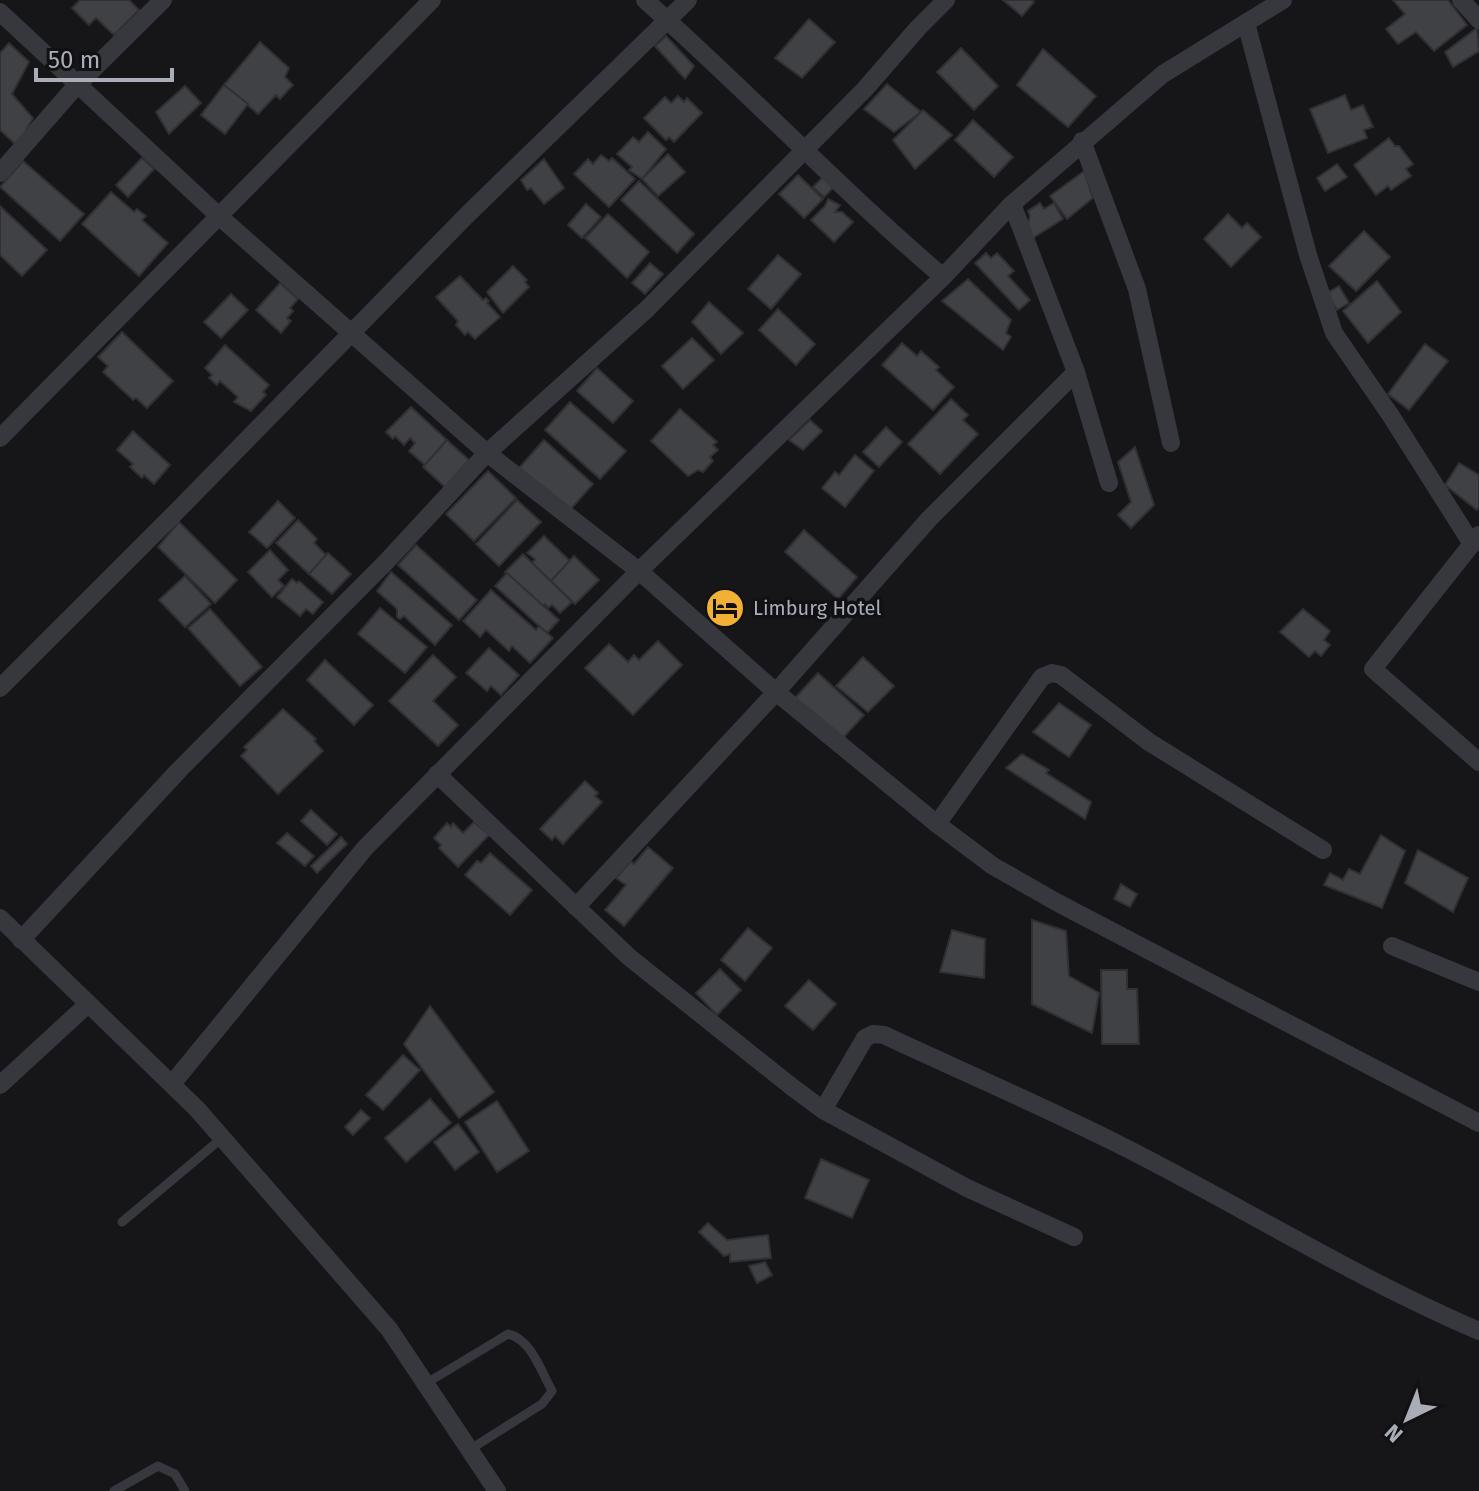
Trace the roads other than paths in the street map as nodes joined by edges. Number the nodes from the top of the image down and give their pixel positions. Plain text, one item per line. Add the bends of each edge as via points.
1 (163, 0) edge
2 (432, 0) edge
3 (645, 0) edge
4 (688, 0) edge
5 (946, 0) edge
6 (1283, 0) edge
7 (1461, 0) edge
8 (1, 16) edge
9 (1479, 20) edge
10 (668, 21) junction
11 (1246, 23) junction
12 (76, 86) junction
13 (1082, 141) junction
14 (804, 149) junction
15 (0, 173) edge
16 (1012, 204) junction
17 (220, 217) junction
18 (943, 277) junction
19 (351, 334) junction
20 (1076, 372) junction
21 (0, 438) edge
22 (1171, 443) dead end
23 (487, 453) junction
24 (1109, 483) dead end
25 (1477, 543) edge
26 (639, 571) junction
27 (0, 688) edge
28 (776, 692) junction
29 (1479, 762) edge
30 (437, 774) junction
31 (937, 824) junction
32 (1323, 850) dead end
33 (576, 907) junction
34 (0, 918) edge
35 (21, 940) junction
36 (1392, 946) dead end
37 (1479, 982) edge
38 (88, 1004) junction
39 (172, 1084) junction
40 (0, 1085) edge
41 (823, 1110) junction
42 (1479, 1123) edge
43 (222, 1138) junction
44 (122, 1222) dead end
45 (1074, 1237) dead end
46 (1479, 1331) edge
47 (425, 1384) junction
48 (469, 1450) junction
49 (114, 1491) edge
50 (185, 1491) edge
51 (497, 1491) edge

1 - 12 street
2 - 17 street
3 - 10 street
4 - 10 street
5 - 14 street
6 - 11 street
7 - 9 street
8 - 12 street
10 - 14 street
10 - 19 street
11 - 13 street via 1163,74
11 - 25 street via 1334,333
12 - 15 street
12 - 17 street
13 - 16 street
13 - 22 street via 1137,289
14 - 18 street
14 - 23 street via 647,309
16 - 18 street
16 - 20 street
17 - 19 street
17 - 21 street
18 - 26 street
19 - 23 street
19 - 27 street
20 - 24 street
20 - 28 street via 929,519
23 - 26 street
23 - 35 street
25 - 29 street via 1373,669
26 - 28 street
26 - 30 street
28 - 31 street
28 - 33 street
30 - 33 street
30 - 39 street via 365,848
31 - 32 street via 1042,677 1052,673 1149,742
31 - 42 street via 993,866 1058,903
33 - 41 street via 629,957
34 - 35 street
35 - 38 street
36 - 37 street
38 - 39 street
38 - 40 street
39 - 43 street
41 - 45 street via 967,1188
41 - 46 street via 865,1038 884,1035 1116,1143 1335,1262
43 - 44 lane
43 - 47 street via 389,1329
47 - 48 street
47 - 48 lane via 508,1334 528,1347 552,1391 549,1397
48 - 51 street
49 - 50 lane via 158,1466 175,1474

